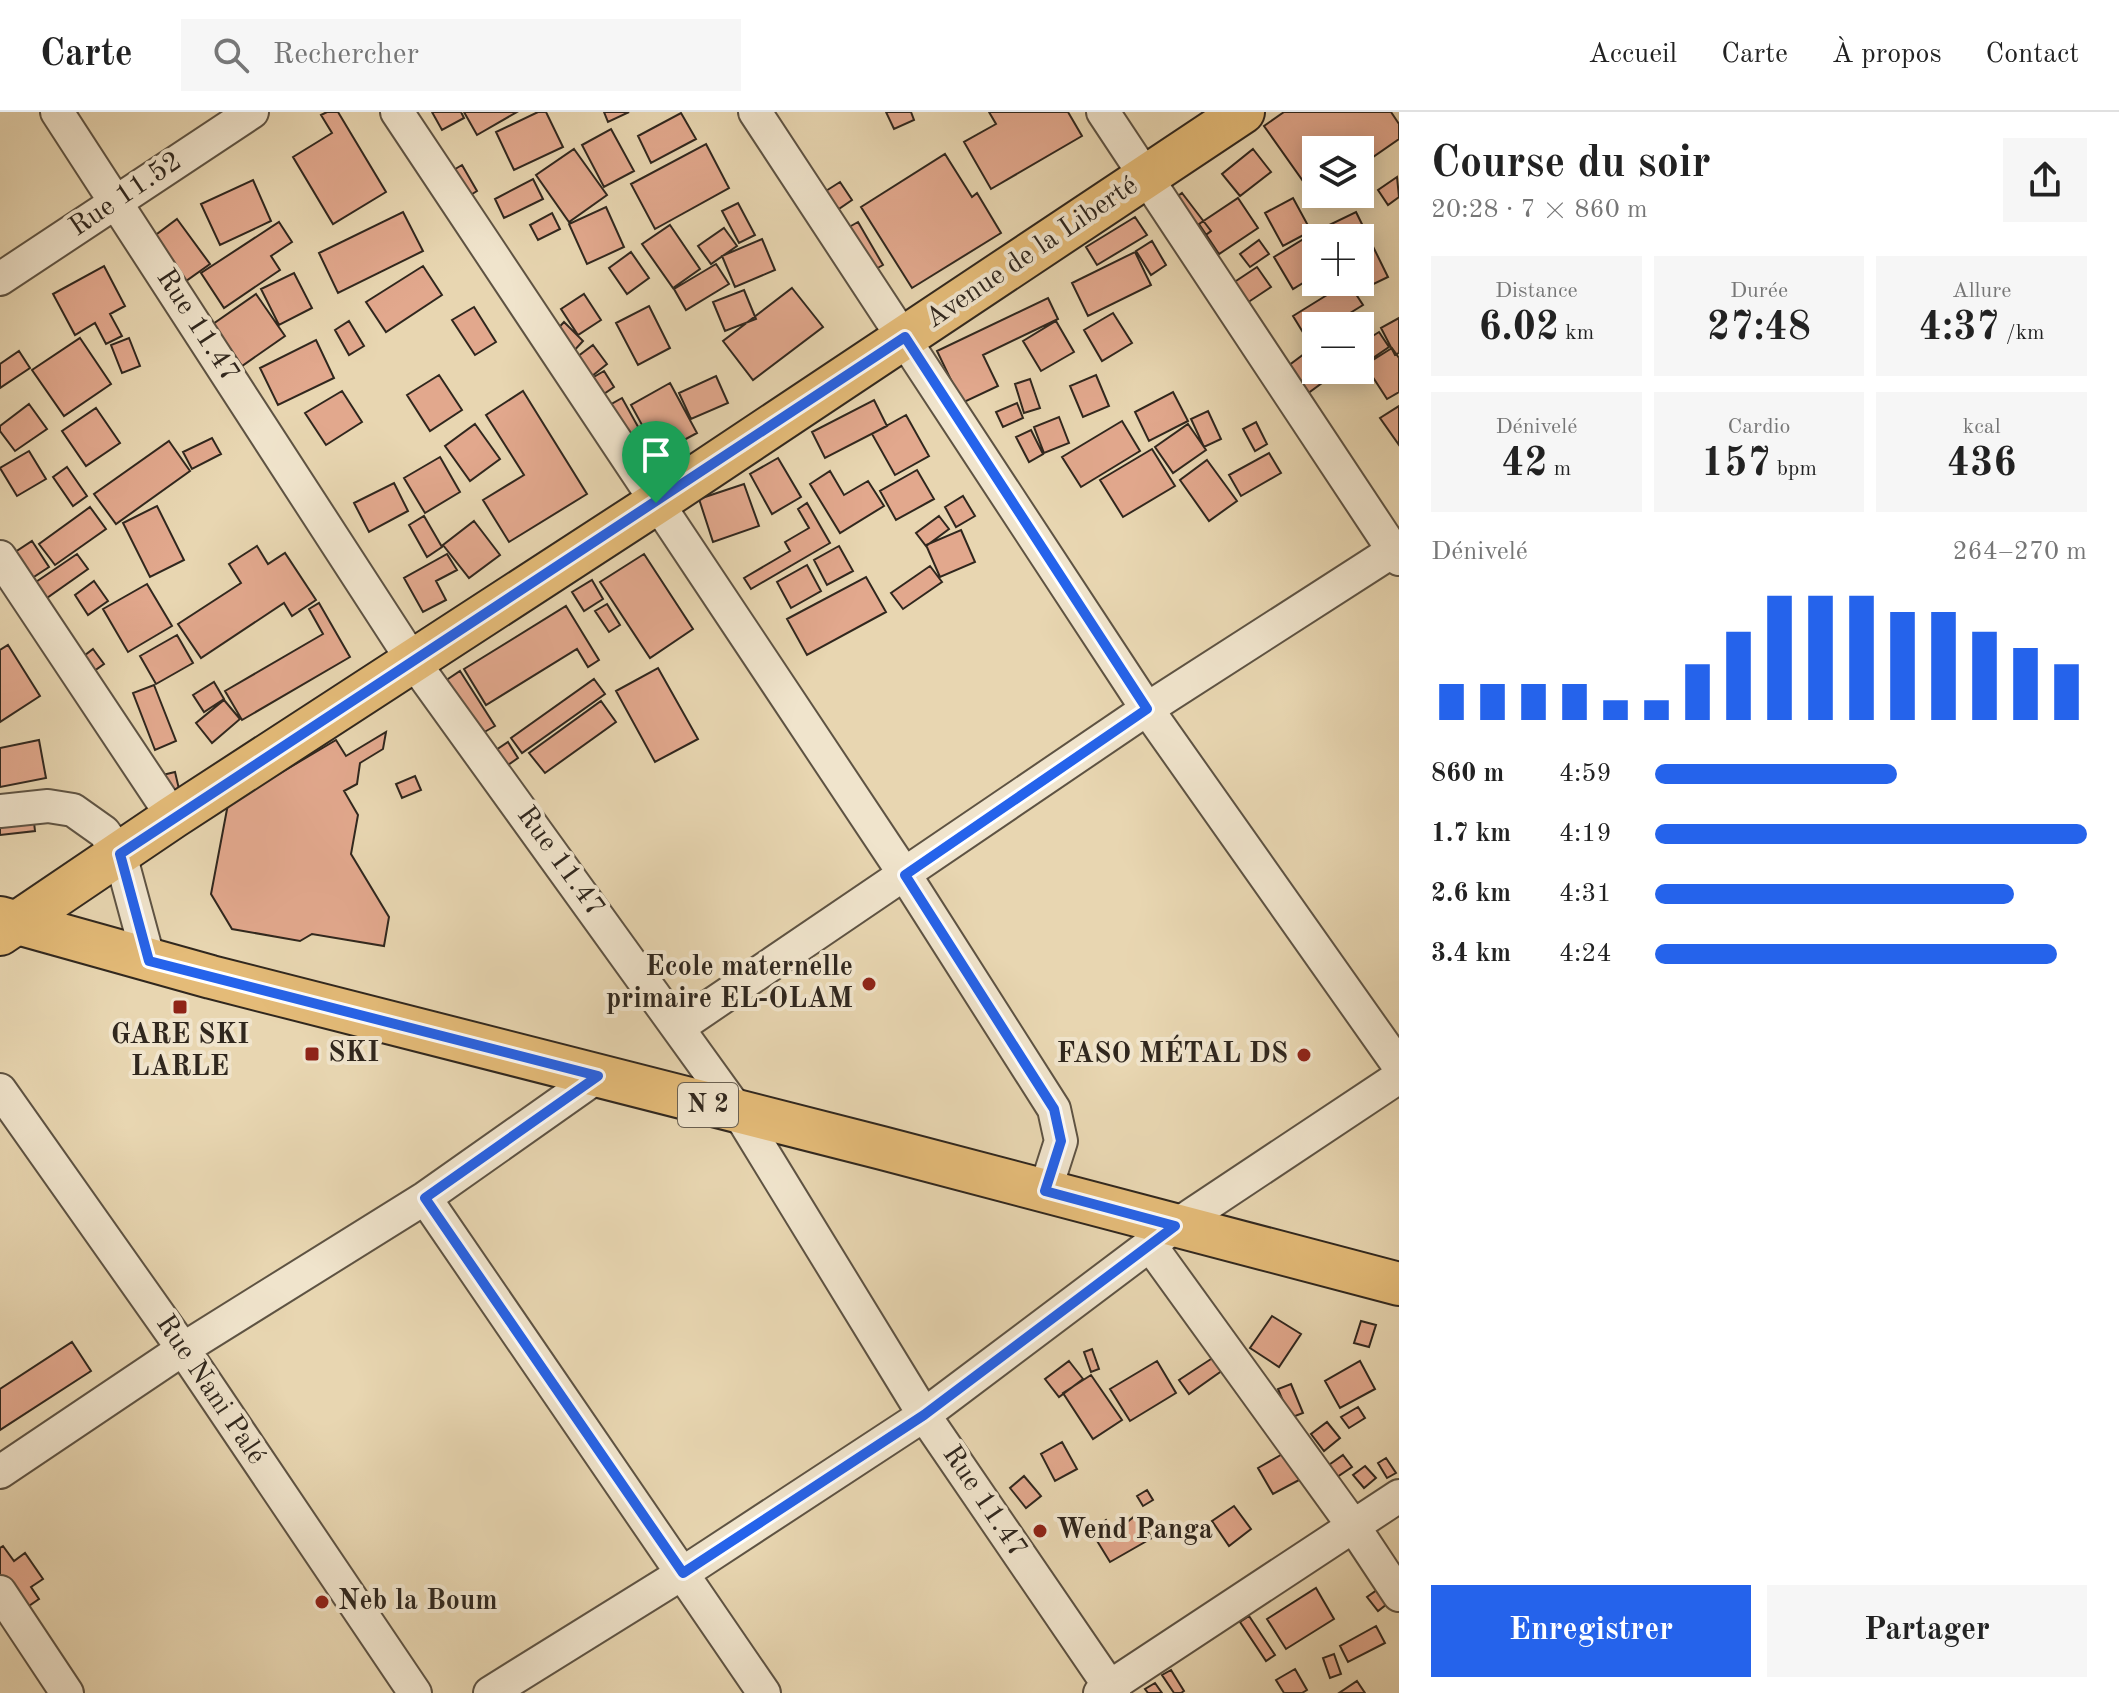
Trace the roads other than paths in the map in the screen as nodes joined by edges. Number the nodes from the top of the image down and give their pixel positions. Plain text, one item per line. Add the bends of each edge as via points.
1 (57, 112) edge
2 (252, 112) edge
3 (397, 112) edge
4 (755, 112) edge
5 (1103, 112) edge
6 (1243, 112) edge
7 (1147, 177) junction
8 (117, 201) junction
9 (0, 279) edge
10 (905, 337) junction
11 (656, 503) junction
12 (1397, 552) edge
13 (0, 557) edge
14 (413, 661) junction
15 (1147, 709) junction
16 (0, 811) edge
17 (173, 817) junction
18 (120, 854) junction
19 (905, 875) junction
20 (6, 925) edge
21 (149, 961) junction
22 (679, 1027) junction
23 (1399, 1066) edge
24 (598, 1076) junction
25 (1399, 1077) edge
26 (0, 1090) edge
27 (739, 1113) junction
28 (1045, 1191) junction
29 (425, 1198) junction
30 (1163, 1236) junction
31 (1399, 1284) edge
32 (183, 1349) junction
33 (924, 1415) junction
34 (0, 1472) edge
35 (1399, 1496) edge
36 (1354, 1527) junction
37 (683, 1573) junction
38 (0, 1592) edge
39 (1399, 1595) edge
40 (1108, 1691) edge
41 (67, 1693) edge
42 (415, 1693) edge
43 (490, 1693) edge
44 (764, 1693) edge

1 - 8 street, Rue 11.47
2 - 8 street, Rue 11.52
3 - 11 street
4 - 10 street
5 - 7 street
6 - 7 main road, Avenue de la Liberté
7 - 10 main road, Avenue de la Liberté
7 - 12 street
8 - 9 street, Rue 11.52
8 - 14 street, Rue 11.47
10 - 11 main road, Avenue de la Liberté
10 - 15 street
11 - 14 main road, Avenue de la Liberté
11 - 19 street
12 - 15 street
13 - 17 street
14 - 17 main road, Avenue de la Liberté
14 - 22 street, Rue 11.47
15 - 19 street
15 - 23 street
16 - 18 street via 48,806 73,810 104,832
17 - 18 main road, Avenue de la Liberté
18 - 20 main road, Avenue de la Liberté
18 - 21 street
19 - 22 street
19 - 28 street via 1054,1109 1061,1141
20 - 21 main road, N 2
21 - 24 main road, N 2
22 - 27 street, Rue 11.47
24 - 27 main road, N 2
24 - 29 street
25 - 30 street
26 - 32 street, Rue Nani Palé
27 - 28 main road, N 2
27 - 33 street, Rue 11.47
28 - 30 main road, N 2
29 - 32 street
29 - 37 street
30 - 31 main road, N 2
30 - 33 street
30 - 36 street
32 - 34 street
32 - 42 street, Rue Nani Palé
33 - 37 street
33 - 40 street, Rue 11.47
35 - 36 street
36 - 39 street
36 - 40 street
37 - 43 street
37 - 44 street
38 - 41 street

